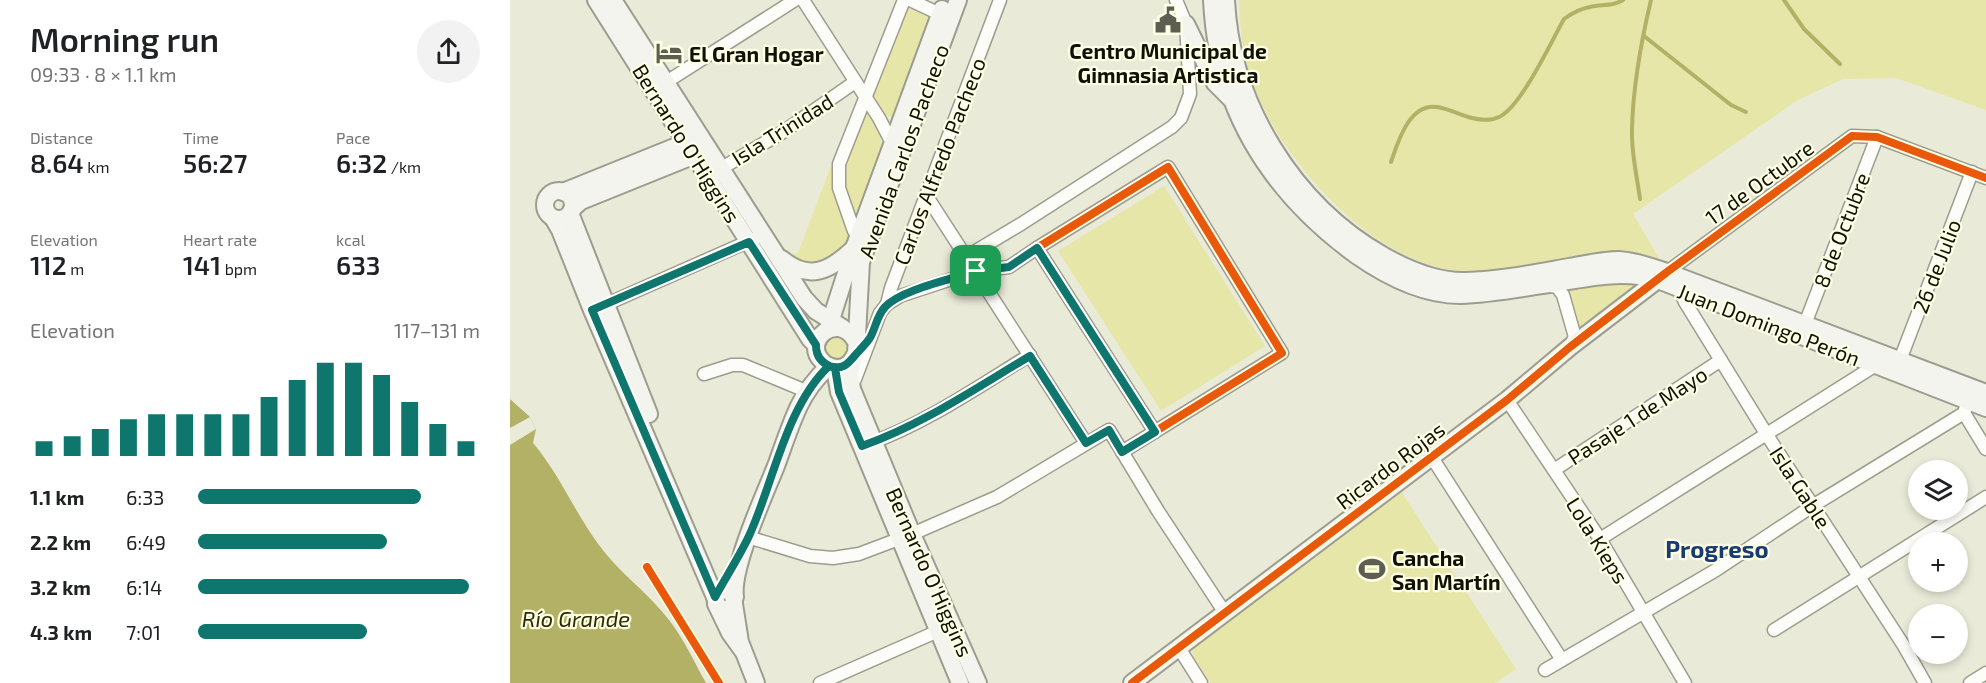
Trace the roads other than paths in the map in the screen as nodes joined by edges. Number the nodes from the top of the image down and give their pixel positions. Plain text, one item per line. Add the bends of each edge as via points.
1 (795, 0) edge
2 (803, 0) edge
3 (904, 0) edge
4 (910, 0) edge
5 (958, 0) edge
6 (1000, 0) edge
7 (1176, 0) edge
8 (1212, 0) edge
9 (1226, 0) edge
10 (603, 1) edge
11 (943, 7) edge
12 (1186, 24) junction
13 (855, 82) junction
14 (660, 86) junction
15 (865, 98) junction
16 (1234, 103) junction
17 (1877, 137) junction
18 (892, 142) junction
19 (691, 149) junction
20 (715, 172) junction
21 (1972, 172) junction
22 (1986, 178) edge
23 (563, 192) junction
24 (926, 195) junction
25 (571, 211) junction
26 (553, 218) junction
27 (860, 231) junction
28 (756, 238) junction
29 (854, 248) junction
30 (1037, 248) junction
31 (777, 255) junction
32 (966, 257) junction
33 (976, 271) junction
34 (1662, 276) junction
35 (1545, 284) junction
36 (1679, 289) junction
37 (887, 304) junction
38 (599, 307) junction
39 (1805, 324) junction
40 (828, 325) junction
41 (856, 344) junction
42 (1570, 346) junction
43 (816, 348) junction
44 (1030, 356) junction
45 (1878, 359) junction
46 (1721, 360) junction
47 (1900, 360) junction
48 (832, 367) junction
49 (704, 374) dead end
50 (801, 389) junction
51 (852, 389) junction
52 (1972, 398) edge
53 (1507, 400) junction
54 (799, 406) junction
55 (1986, 408) edge
56 (1155, 432) junction
57 (1767, 435) junction
58 (1086, 443) junction
59 (868, 444) junction
60 (1986, 449) edge
61 (1122, 452) junction
62 (1431, 456) junction
63 (1554, 470) junction
64 (1986, 497) edge
65 (1814, 505) junction
66 (906, 536) junction
67 (748, 537) junction
68 (1600, 539) junction
69 (1859, 577) junction
70 (724, 596) junction
71 (1642, 612) junction
72 (1225, 613) junction
73 (945, 628) junction
74 (1774, 630) dead end
75 (1179, 648) junction
76 (1562, 660) junction
77 (1545, 670) dead end
78 (1986, 673) edge
79 (756, 683) edge
80 (820, 683) edge
81 (960, 683) edge
82 (978, 683) edge
83 (1132, 683) edge
84 (1201, 683) edge
85 (1685, 683) edge
86 (1925, 683) edge
87 (1970, 683) edge

1 - 14 street
2 - 13 street
3 - 15 street
4 - 11 street
5 - 41 main road, Avenida Carlos Pacheco via 861,262
6 - 24 street, Carlos Alfredo Pacheco
7 - 12 street
8 - 16 main road, Juan Domingo Perón via 1218,49
9 - 34 main road, Juan Domingo Perón via 1230,42 1245,94 1275,150 1309,195 1356,238 1415,270 1447,280 1520,276 1617,260 1634,262
10 - 14 main road, Bernardo O'Higgins
11 - 18 main road, Avenida Carlos Pacheco
12 - 16 main road via 1215,83
12 - 32 street via 1190,94 1173,127
13 - 15 street
13 - 20 street, Isla Trinidad via 783,132
14 - 19 main road, Bernardo O'Higgins
14 - 20 main road, Bernardo O'Higgins
15 - 18 street
15 - 27 street via 839,164 842,198 855,231
16 - 35 main road, Juan Domingo Perón via 1260,158 1287,193 1311,219 1369,264 1401,281 1438,293 1459,295
17 - 21 street
17 - 34 street, 17 de Octubre via 1852,136
17 - 39 street, 8 de Octubre
18 - 27 main road, Avenida Carlos Pacheco
19 - 20 main road, Bernardo O'Higgins
19 - 23 main road
19 - 25 main road via 580,201
20 - 28 main road, Bernardo O'Higgins
21 - 22 street
21 - 47 street, 26 de Julio
23 - 25 main road via 570,197
23 - 26 main road via 554,192 546,201 546,211
24 - 32 street
24 - 37 street, Carlos Alfredo Pacheco
25 - 26 main road via 560,219
25 - 38 main road
26 - 38 main road
27 - 29 main road, Avenida Carlos Pacheco
28 - 31 main road, Bernardo O'Higgins
28 - 38 street
28 - 43 main road, Bernardo O'Higgins
29 - 31 main road via 831,267 810,271 789,266
29 - 40 main road, Avenida Carlos Pacheco
30 - 33 street via 1009,267
30 - 56 street
30 - 56 street via 1168,166 1282,353
31 - 40 main road, Bernardo O'Higgins via 804,298
32 - 33 street
33 - 37 street
33 - 44 street
34 - 35 main road, Juan Domingo Perón via 1604,275
34 - 36 main road, Juan Domingo Perón
34 - 39 main road, Juan Domingo Perón
34 - 42 main road, Ricardo Rojas
35 - 42 street via 1557,287 1563,295 1575,337
36 - 45 main road, Juan Domingo Perón
36 - 46 street, Isla Gable
37 - 41 street, Carlos Alfredo Pacheco
38 - 70 main road
39 - 45 main road, Juan Domingo Perón
40 - 41 main road, Bernardo O'Higgins
40 - 43 main road, Avenida Carlos Pacheco
41 - 48 main road, Avenida Carlos Pacheco via 848,364
41 - 51 street, Carlos Alfredo Pacheco
41 - 51 main road, Bernardo O'Higgins via 850,376
42 - 53 main road, Ricardo Rojas
43 - 48 main road via 819,358
43 - 50 main road, Avenida Carlos Pacheco
44 - 58 street
44 - 59 street via 933,413
45 - 47 main road, Juan Domingo Perón
45 - 52 main road, Juan Domingo Perón
45 - 57 street
46 - 57 street, Isla Gable
46 - 63 street, Pasaje 1 de Mayo
47 - 52 main road, Juan Domingo Perón
48 - 54 main road, Avenida Carlos Pacheco via 816,378
48 - 59 main road, Bernardo O'Higgins via 839,392
49 - 50 street via 743,365
50 - 54 main road, Avenida Carlos Pacheco
51 - 59 main road, Bernardo O'Higgins
52 - 55 main road, Juan Domingo Perón
52 - 60 street
52 - 65 street
53 - 62 main road, Ricardo Rojas
53 - 63 street, Lola Kieps
54 - 67 main road, Avenida Carlos Pacheco
56 - 61 street
57 - 65 street, Isla Gable
57 - 68 street
58 - 61 street via 1109,430
58 - 66 street via 997,498
59 - 66 main road, Bernardo O'Higgins
61 - 72 street
62 - 72 main road, Ricardo Rojas
62 - 76 street
63 - 68 street, Lola Kieps
64 - 69 street
65 - 69 street, Isla Gable
65 - 71 street via 1716,570
66 - 67 street via 859,554 833,558 810,556
66 - 73 main road, Bernardo O'Higgins
67 - 70 main road
68 - 71 street, Lola Kieps
69 - 74 street
69 - 86 street, Isla Gable
70 - 79 main road via 730,633 743,651
71 - 76 street
71 - 85 street, Lola Kieps
72 - 75 main road, Ricardo Rojas
73 - 80 street
73 - 81 main road, Bernardo O'Higgins
73 - 82 main road, Bernardo O'Higgins
75 - 83 main road, Ricardo Rojas
75 - 84 street
76 - 77 street
78 - 87 street

